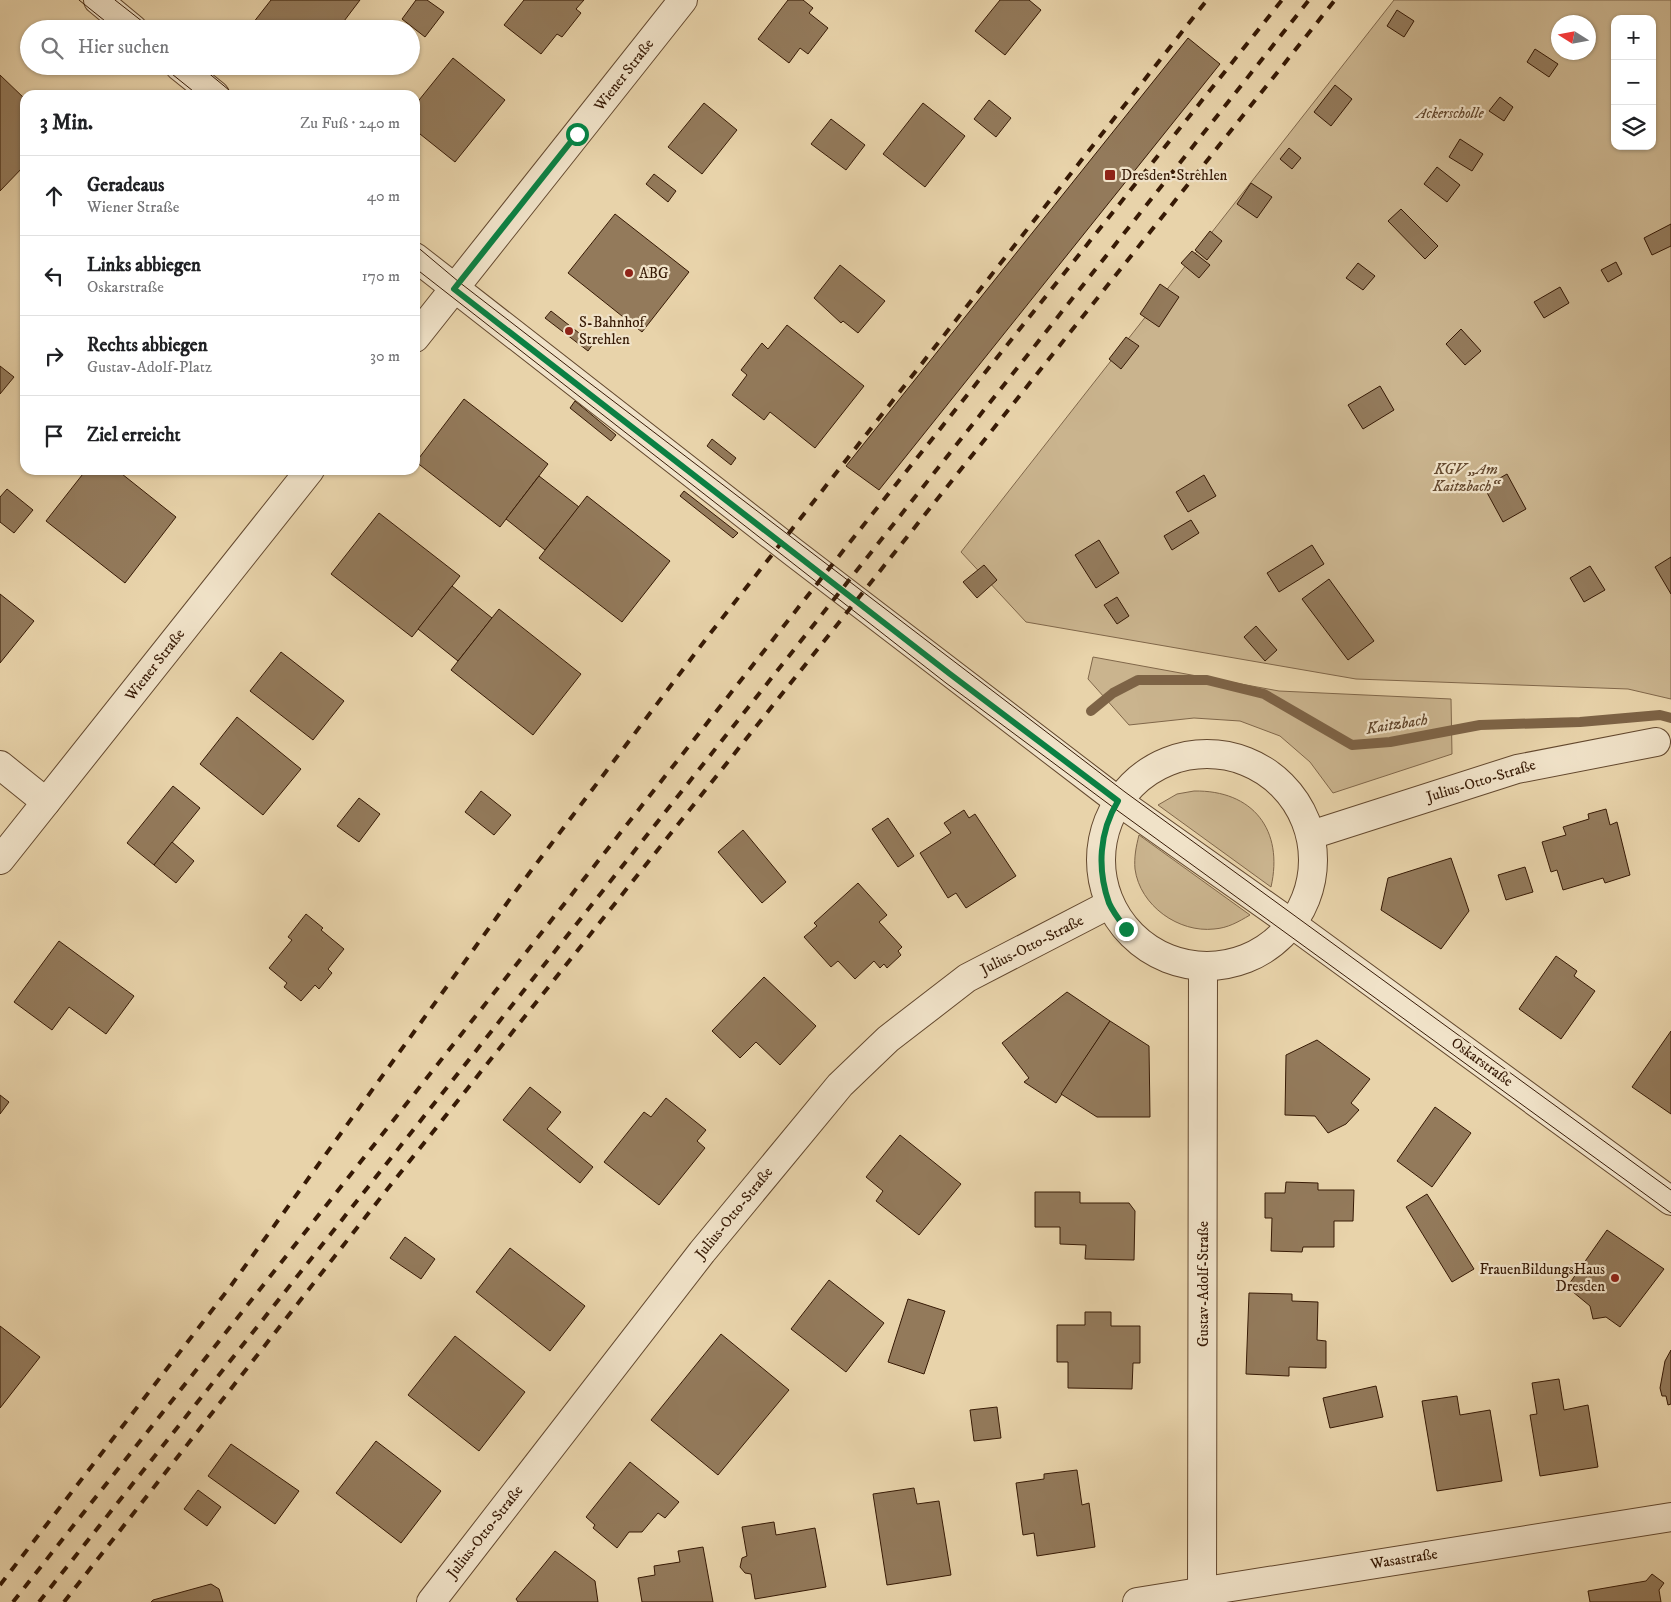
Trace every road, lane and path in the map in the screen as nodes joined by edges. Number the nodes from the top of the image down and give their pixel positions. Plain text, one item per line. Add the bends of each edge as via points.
1 (98, 0) edge
2 (683, 0) edge
3 (122, 20) edge
4 (190, 75) edge
5 (209, 90) edge
6 (420, 261) edge
7 (454, 289) junction
8 (420, 332) edge
9 (306, 475) edge
10 (1656, 742) dead end
11 (0, 765) edge
12 (1118, 801) junction
13 (46, 802) junction
14 (1310, 835) junction
15 (0, 860) edge
16 (1110, 904) junction
17 (1292, 924) junction
18 (1203, 967) junction
19 (1671, 1200) edge
20 (1671, 1516) edge
21 (1202, 1597) edge
22 (431, 1602) edge
23 (1137, 1602) edge

1 - 3 street
2 - 7 street, Wiener Straße
4 - 5 street
6 - 7 street
7 - 8 street, Wiener Straße
7 - 12 street
9 - 13 street, Wiener Straße
10 - 14 street, Julius-Otto-Straße via 1517,769
11 - 13 street
12 - 14 street via 1150,770 1181,757 1214,753 1247,761 1275,778 1298,804
12 - 16 street via 1102,839 1101,872
12 - 17 street, Oskarstraße
13 - 15 street, Wiener Straße
14 - 17 street via 1313,863 1309,891
16 - 18 street via 1126,929 1148,949 1174,962
16 - 22 street, Julius-Otto-Straße via 967,978 888,1039 840,1085 702,1252
17 - 18 street via 1261,952 1233,964
17 - 19 street, Oskarstraße
18 - 21 street, Gustav-Adolf-Straße
20 - 21 street, Wasastraße
21 - 23 street, Wasastraße

